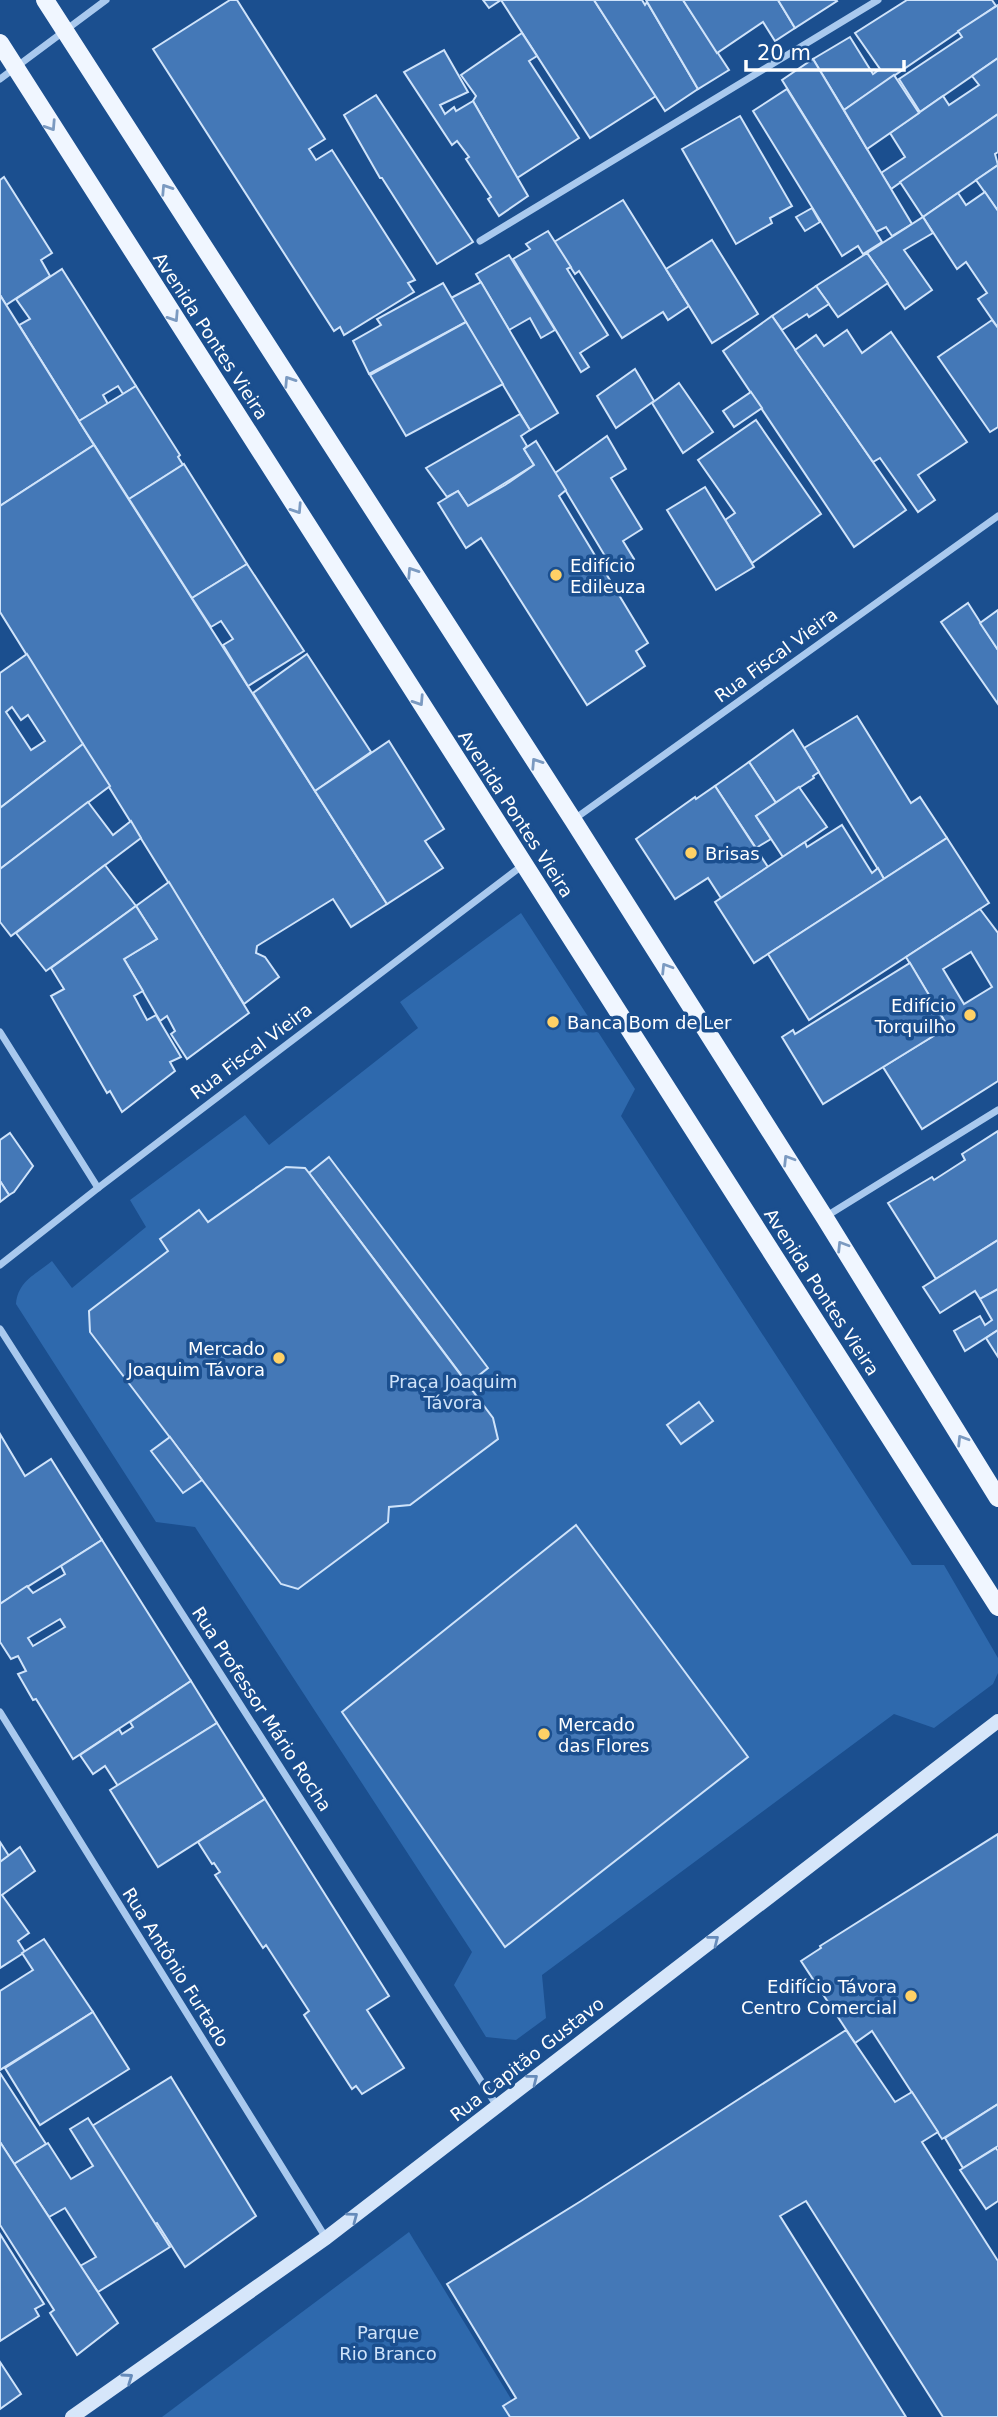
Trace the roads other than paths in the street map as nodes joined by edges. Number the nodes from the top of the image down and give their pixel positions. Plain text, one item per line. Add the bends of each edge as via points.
1 (45, 0) edge
2 (106, 0) edge
3 (878, 0) edge
4 (64, 31) junction
5 (0, 43) edge
6 (7, 74) edge
7 (480, 242) dead end
8 (998, 516) edge
9 (573, 820) junction
10 (524, 864) junction
11 (0, 1032) edge
12 (998, 1110) edge
13 (99, 1188) junction
14 (825, 1218) junction
15 (0, 1265) edge
16 (0, 1329) edge
17 (998, 1498) edge
18 (998, 1607) edge
19 (0, 1713) edge
20 (998, 1721) edge
21 (497, 2106) junction
22 (326, 2238) junction
23 (72, 2417) edge

1 - 4 main road
2 - 4 street
3 - 7 street
4 - 6 street
9 -> 4 main road
5 - 6 main road, Avenida Pontes Vieira
6 -> 10 main road, Avenida Pontes Vieira
8 - 9 street, Rua Fiscal Vieira
14 -> 9 main road
10 - 13 street, Rua Fiscal Vieira
10 - 18 main road, Avenida Pontes Vieira
11 - 13 street
12 - 14 street
13 - 15 street, Rua Fiscal Vieira
17 -> 14 main road
16 - 21 street, Rua Professor Mário Rocha
19 - 22 street, Rua Antônio Furtado
21 -> 20 street, Rua Capitão Gustavo
22 -> 21 street, Rua Capitão Gustavo
23 -> 22 street, Rua Capitão Gustavo

